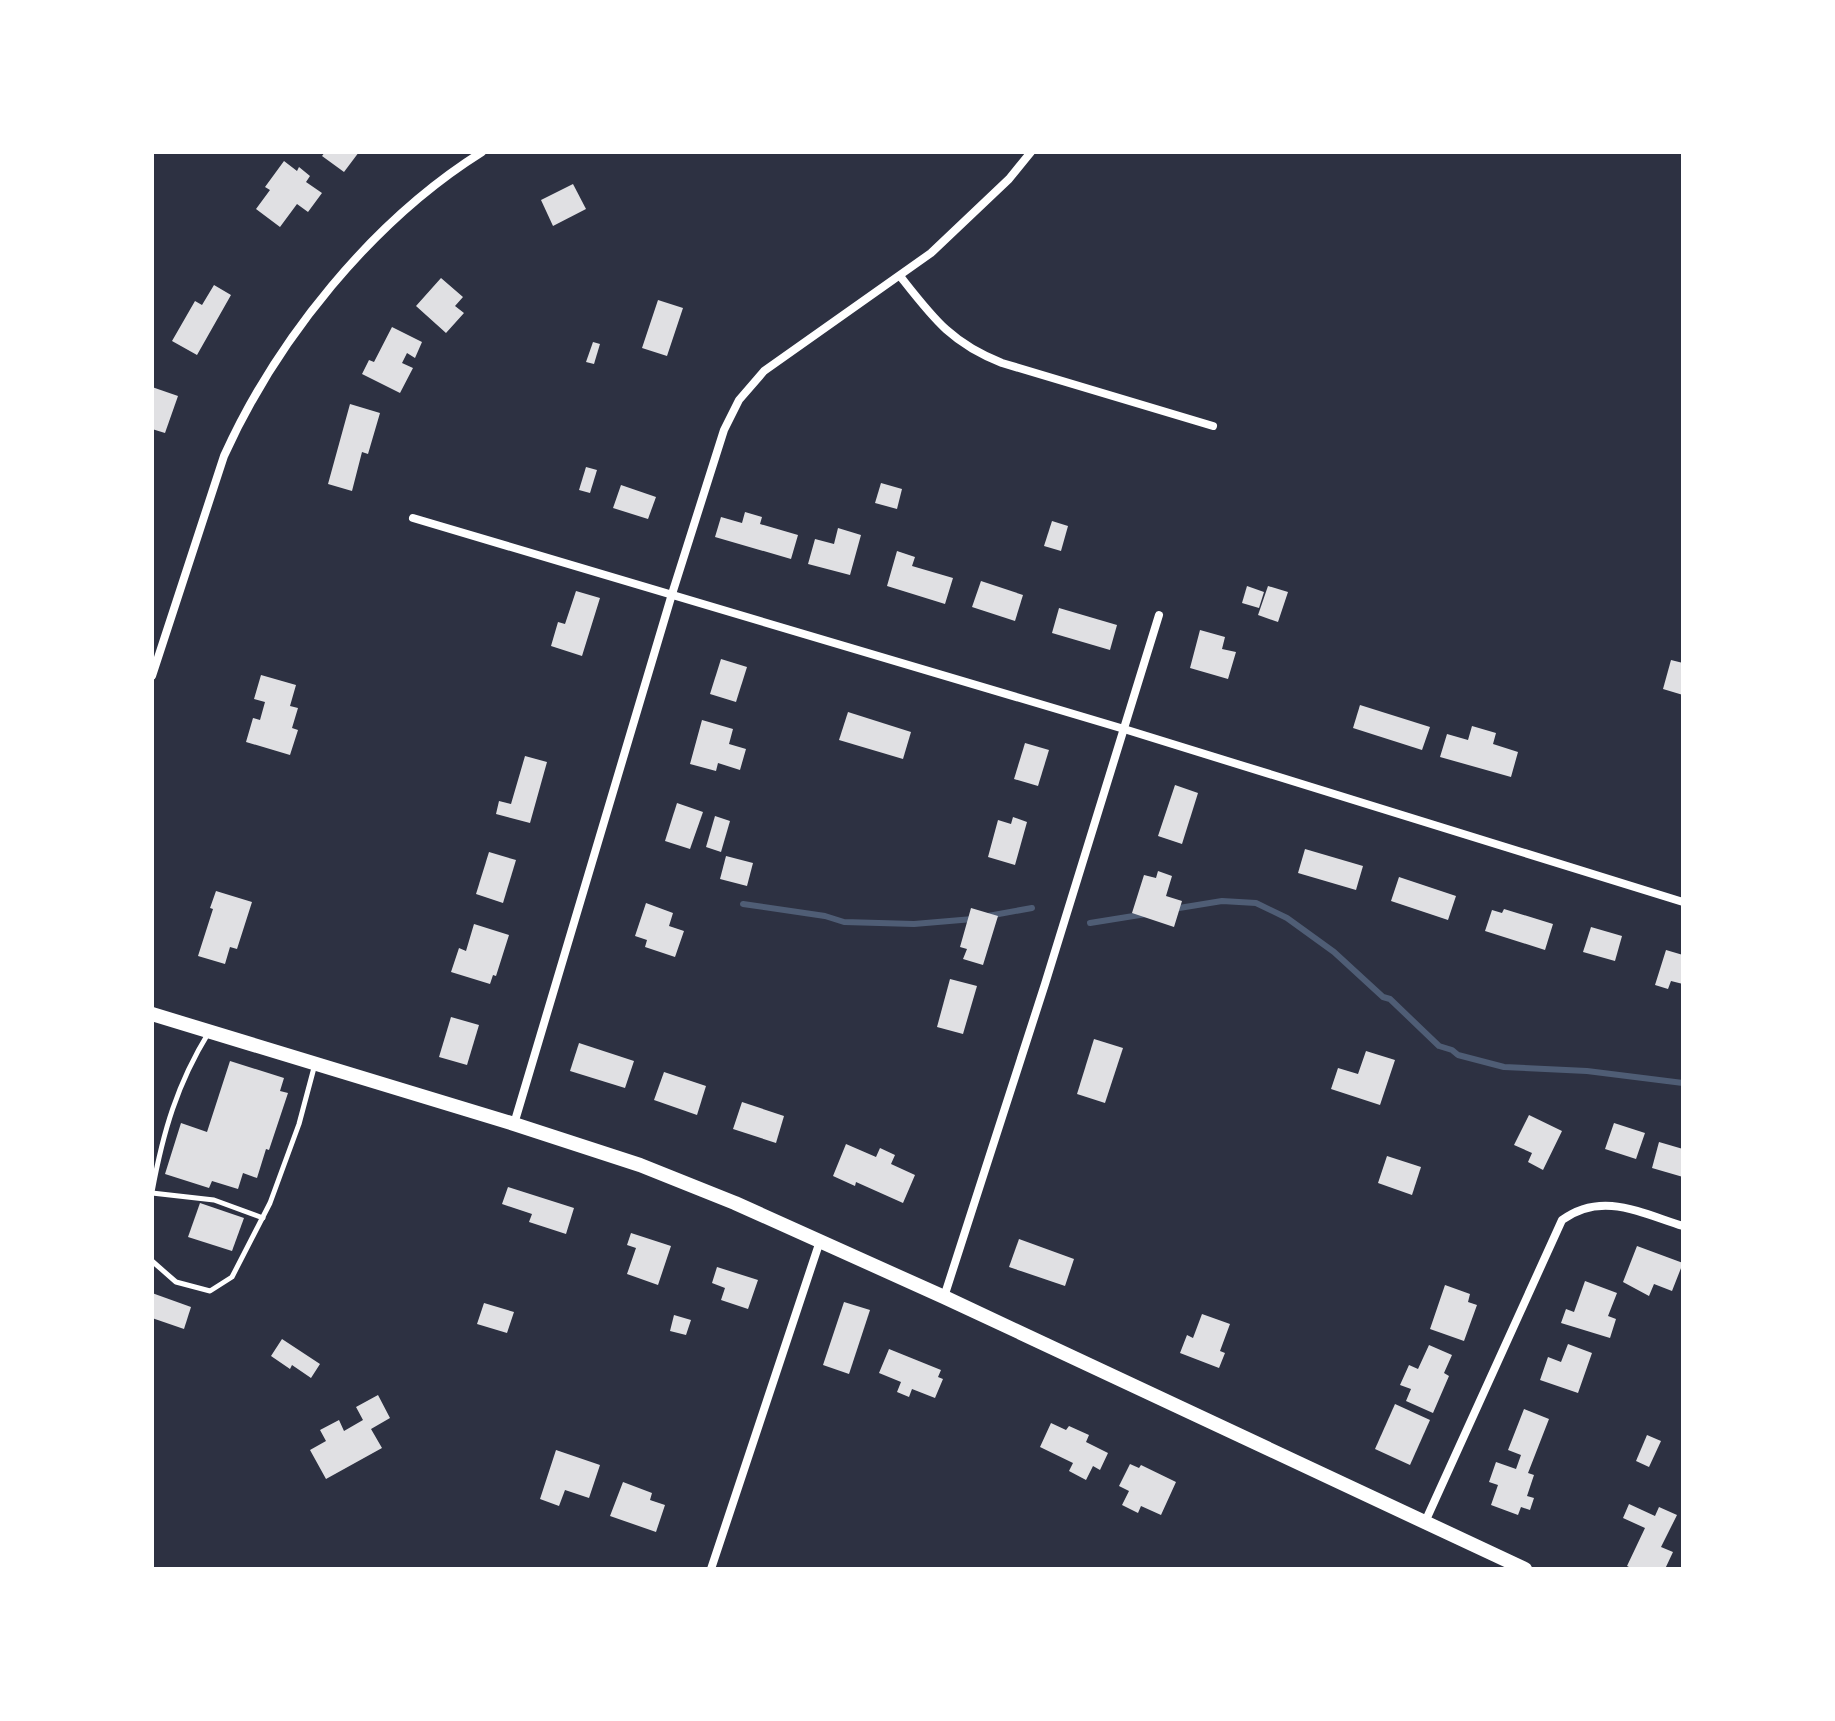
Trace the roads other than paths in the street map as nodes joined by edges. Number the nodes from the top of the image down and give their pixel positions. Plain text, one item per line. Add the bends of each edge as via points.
1 (482, 152) edge
2 (1031, 152) edge
3 (900, 276) junction
4 (1213, 426) dead end
5 (413, 518) dead end
6 (672, 594) junction
7 (1159, 615) dead end
8 (152, 676) edge
9 (1124, 729) junction
10 (1683, 902) edge
11 (152, 1014) edge
12 (209, 1031) junction
13 (315, 1063) junction
14 (514, 1124) junction
15 (152, 1192) edge
16 (263, 1218) junction
17 (1683, 1226) edge
18 (820, 1241) junction
19 (152, 1261) edge
20 (944, 1297) junction
21 (1425, 1522) junction
22 (711, 1569) edge
23 (1525, 1569) edge

1 - 8 street via 396,216 307,319 268,374 224,456
2 - 3 street via 998,190
3 - 4 street via 933,319 974,352
3 - 6 street via 764,371 739,400 724,430
5 - 6 street
6 - 9 street
6 - 14 street
7 - 9 street
9 - 10 street
9 - 20 street
11 - 12 main road
12 - 13 main road
12 - 15 lane via 184,1077 162,1140
13 - 14 main road
13 - 16 lane via 299,1124
14 - 18 main road via 640,1165
15 - 16 lane via 214,1200
16 - 19 lane via 232,1277 210,1291 176,1282
17 - 21 street via 1615,1205 1577,1209 1562,1220
18 - 20 main road
18 - 22 street
20 - 21 main road
21 - 23 main road

